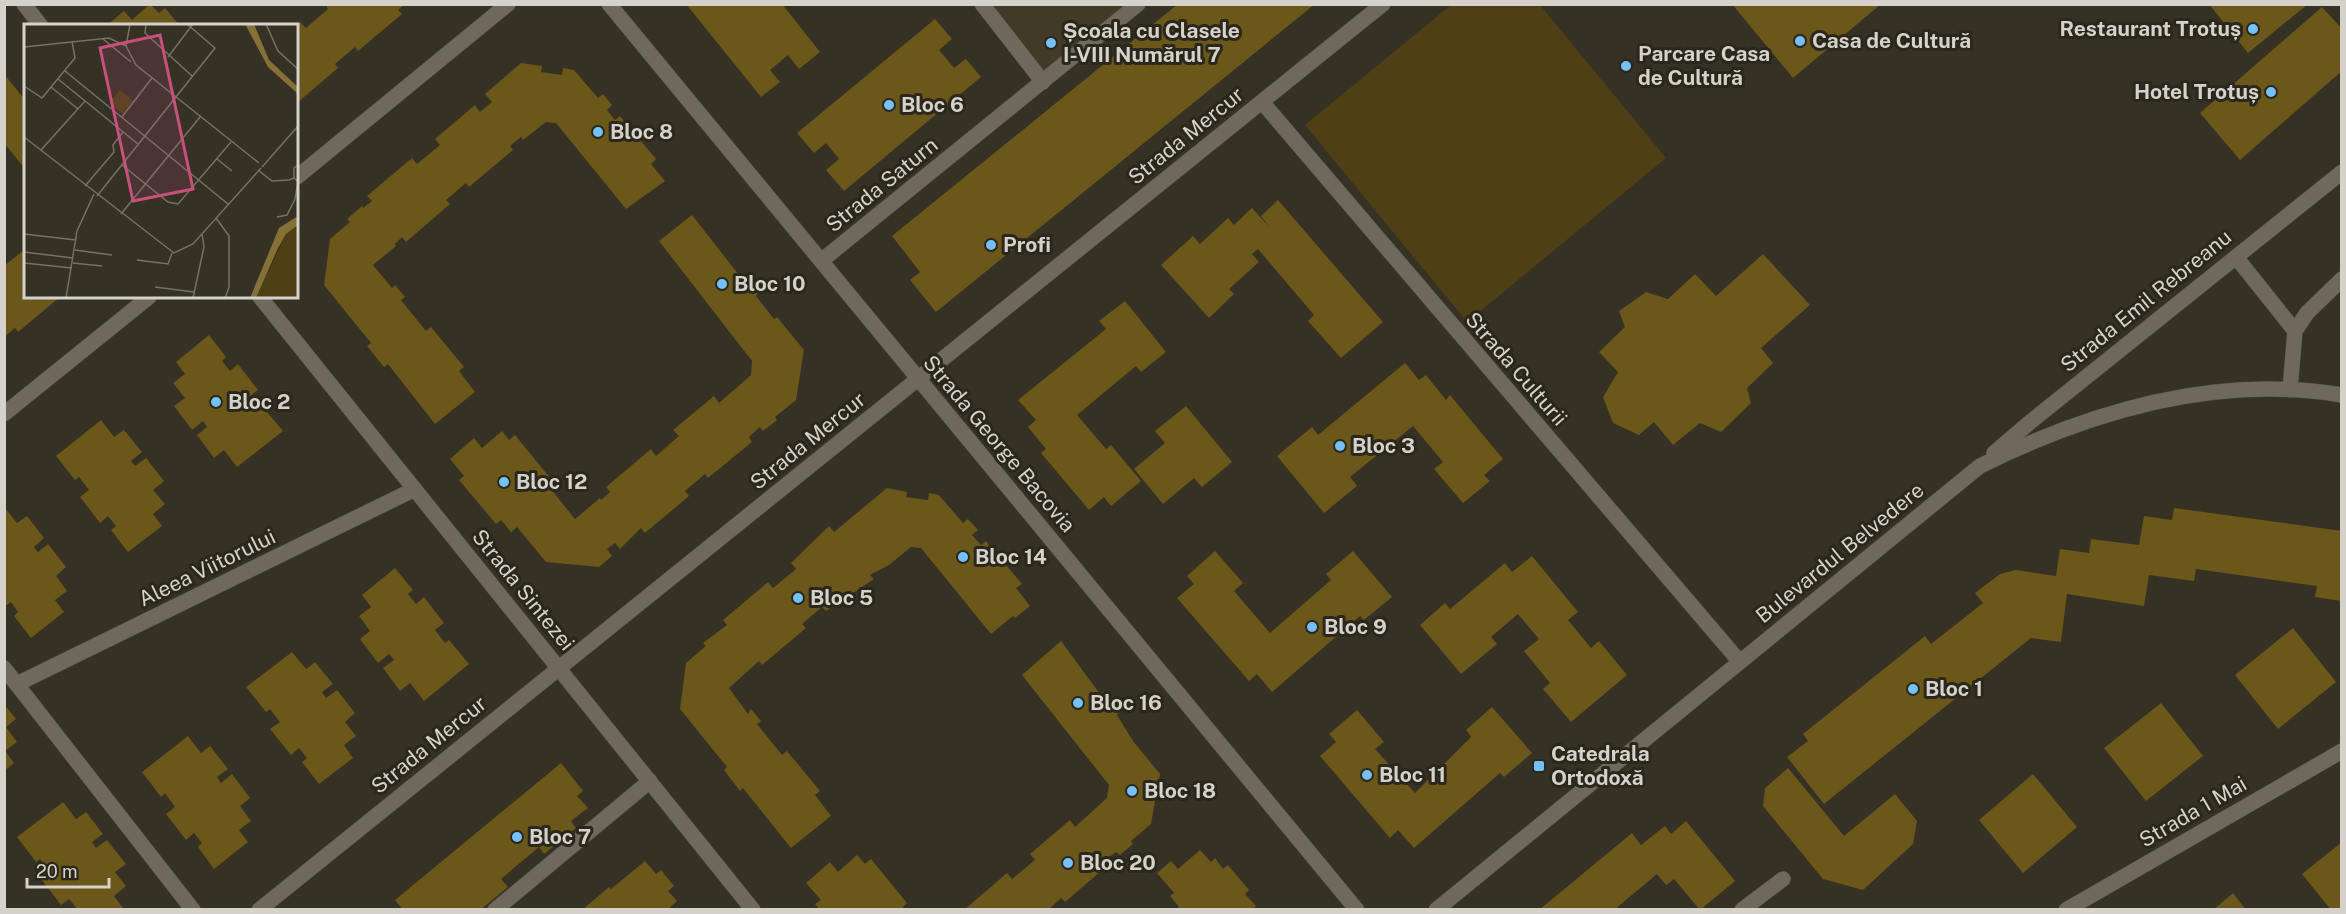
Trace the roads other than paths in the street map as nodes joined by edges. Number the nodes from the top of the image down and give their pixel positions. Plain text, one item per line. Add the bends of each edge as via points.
1 (24, 4) edge
2 (507, 4) edge
3 (609, 4) edge
4 (982, 4) edge
5 (1138, 4) edge
6 (1383, 4) edge
7 (39, 24) edge
8 (1043, 82) junction
9 (1262, 102) junction
10 (2342, 172) edge
11 (298, 176) edge
12 (2236, 257) junction
13 (821, 261) junction
14 (2342, 279) edge
15 (148, 298) edge
16 (261, 298) edge
17 (2295, 331) junction
18 (918, 379) junction
19 (2290, 390) junction
20 (2342, 395) edge
21 (4, 414) edge
22 (1980, 466) junction
23 (415, 489) junction
24 (1740, 662) junction
25 (4, 668) edge
26 (559, 668) junction
27 (17, 684) junction
28 (2342, 752) edge
29 (650, 781) junction
30 (1783, 879) dead end
31 (193, 909) edge
32 (259, 909) edge
33 (495, 909) edge
34 (753, 909) edge
35 (1357, 909) edge
36 (1436, 909) edge
37 (1742, 909) edge
38 (2066, 909) edge

1 - 7 street
2 - 11 street
3 - 13 street, Strada George Bacovia
4 - 8 street
5 - 8 street, Strada Saturn
6 - 9 street, Strada Mercur
8 - 13 street, Strada Saturn
9 - 18 street, Strada Mercur
9 - 24 street, Strada Culturii
10 - 12 street, Strada Emil Rebreanu
12 - 17 street
12 - 22 street, Strada Emil Rebreanu
13 - 18 street, Strada George Bacovia
14 - 17 street via 2307,313
15 - 21 street
16 - 23 street, Strada Sintezei
17 - 19 street
18 - 26 street, Strada Mercur
18 - 35 street, Strada George Bacovia
19 - 20 street, Bulevardul Belvedere
19 - 22 street, Bulevardul Belvedere via 2204,393 2126,409 2023,445
22 - 24 street, Bulevardul Belvedere
23 - 26 street, Strada Sintezei
23 - 27 street, Aleea Viitorului
24 - 36 street, Bulevardul Belvedere
25 - 27 street
26 - 29 street, Strada Sintezei
26 - 32 street, Strada Mercur
27 - 31 street
28 - 38 street, Strada 1 Mai
29 - 33 street
29 - 34 street, Strada Sintezei
30 - 37 street

